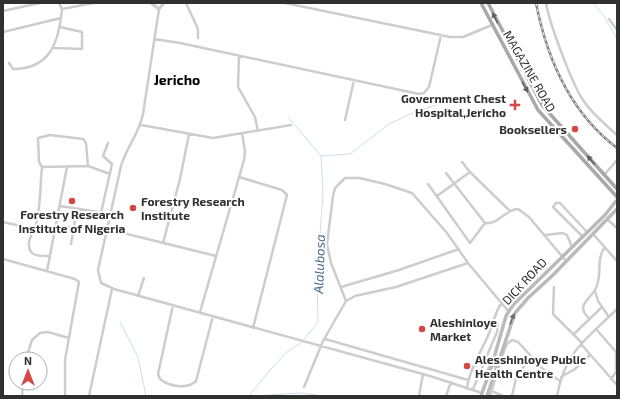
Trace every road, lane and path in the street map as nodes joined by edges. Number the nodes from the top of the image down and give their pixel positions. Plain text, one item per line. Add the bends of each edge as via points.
1 (40, 3) edge
2 (60, 3) edge
3 (94, 3) edge
4 (150, 3) edge
5 (164, 3) edge
6 (186, 3) edge
7 (285, 3) edge
8 (481, 3) edge
9 (488, 3) edge
10 (546, 3) edge
11 (291, 4) edge
12 (62, 9) junction
13 (159, 9) junction
14 (3, 11) edge
15 (61, 18) junction
16 (610, 19) dead end
17 (492, 25) junction
18 (60, 27) junction
19 (617, 30) edge
20 (3, 32) edge
21 (441, 35) junction
22 (198, 38) dead end
23 (154, 39) junction
24 (54, 48) junction
25 (239, 56) junction
26 (9, 63) dead end
27 (519, 63) junction
28 (514, 66) junction
29 (354, 80) junction
30 (345, 120) dead end
31 (141, 125) junction
32 (291, 125) dead end
33 (258, 131) junction
34 (242, 133) junction
35 (189, 134) junction
36 (617, 135) edge
37 (108, 143) dead end
38 (617, 160) edge
39 (462, 162) dead end
40 (88, 166) junction
41 (42, 167) junction
42 (67, 167) junction
43 (470, 172) junction
44 (446, 173) dead end
45 (110, 174) junction
46 (604, 175) junction
47 (238, 177) junction
48 (428, 184) dead end
49 (455, 184) junction
50 (617, 189) edge
51 (437, 196) junction
52 (617, 199) edge
53 (60, 206) junction
54 (78, 209) junction
55 (617, 209) edge
56 (510, 211) junction
57 (101, 213) junction
58 (111, 214) junction
59 (608, 220) junction
60 (3, 222) edge
61 (485, 222) junction
62 (92, 225) dead end
63 (74, 226) junction
64 (56, 228) junction
65 (617, 228) edge
66 (34, 229) junction
67 (107, 229) junction
68 (587, 232) junction
69 (593, 234) junction
70 (545, 235) junction
71 (582, 236) junction
72 (163, 243) junction
73 (71, 244) dead end
74 (572, 247) junction
75 (605, 248) junction
76 (459, 249) junction
77 (50, 256) junction
78 (216, 256) junction
79 (562, 257) junction
80 (3, 259) edge
81 (566, 261) junction
82 (617, 261) edge
83 (468, 262) junction
84 (47, 271) junction
85 (144, 278) dead end
86 (341, 287) junction
87 (554, 287) dead end
88 (112, 289) junction
89 (595, 290) junction
90 (138, 296) junction
91 (346, 301) junction
92 (502, 302) junction
93 (174, 305) junction
94 (602, 307) junction
95 (617, 309) edge
96 (200, 312) junction
97 (509, 312) junction
98 (213, 316) junction
99 (609, 317) junction
100 (589, 319) junction
101 (493, 321) junction
102 (253, 328) junction
103 (596, 329) junction
104 (574, 334) junction
105 (69, 338) junction
106 (325, 339) junction
107 (581, 344) junction
108 (321, 347) junction
109 (29, 351) edge
110 (590, 355) junction
111 (532, 357) junction
112 (492, 365) junction
113 (498, 367) junction
114 (424, 374) junction
115 (477, 376) junction
116 (560, 379) junction
117 (612, 379) junction
118 (468, 380) junction
119 (450, 382) junction
120 (617, 384) edge
121 (304, 387) dead end
122 (467, 387) junction
123 (473, 389) junction
124 (492, 391) junction
125 (481, 394) edge
126 (65, 396) edge
127 (89, 396) edge
128 (419, 396) edge
129 (446, 396) edge
130 (489, 396) edge
131 (503, 396) edge
132 (512, 396) edge
133 (557, 396) edge

1 - 14 street
2 - 12 street
3 - 12 street
4 - 13 street
5 - 13 street
6 - 22 street via 198,29
7 - 11 street
8 - 17 main road, MAGAZINE ROAD
27 -> 9 main road, MAGAZINE ROAD
10 - 36 street via 582,99 600,121
11 - 21 street
12 - 15 street
13 - 23 street
15 - 18 street
15 - 20 street
16 - 19 street
17 - 21 street via 463,37
17 - 28 main road, MAGAZINE ROAD
18 - 24 street
18 - 24 street via 82,32 82,49
21 - 29 street via 430,81 424,93 413,93
23 - 25 street
23 - 31 street
24 - 26 street via 41,61 31,66 13,69
25 - 29 street
25 - 33 street via 238,87 255,117
27 - 28 main road
46 -> 27 main road, MAGAZINE ROAD via 542,105
28 -> 52 main road, MAGAZINE ROAD via 541,114
29 - 30 street
31 - 35 street
31 - 58 street via 124,157
32 - 33 street
33 - 34 street
34 - 35 street via 217,138
34 - 47 street via 245,151
35 - 72 street via 184,164
37 - 45 street via 104,156 112,164
38 - 46 street
39 - 43 street
40 - 41 street via 86,142 83,139 50,136 37,140 39,162
40 - 42 street
40 - 45 street
41 - 42 street
41 - 66 street
42 - 53 street
43 - 49 street
43 - 56 street
44 - 49 street
45 - 57 street
46 - 50 main road, MAGAZINE ROAD
47 - 78 street
47 - 102 street via 279,189 287,195
48 - 51 street
49 - 51 street
49 - 61 street
51 - 61 street via 470,242
52 - 68 main road, DICK ROAD
53 - 54 street
53 - 64 street
54 - 57 street
54 - 63 street
55 - 59 main road, DICK ROAD
56 - 61 street via 493,222
56 - 70 street via 524,211
57 - 58 street
58 - 67 street
59 - 65 street
59 - 69 main road, DICK ROAD
60 - 66 street
62 - 63 street
63 - 64 street
63 - 73 street
64 - 77 street
66 - 77 street via 29,243 30,250 35,255
67 - 72 street
67 - 88 street via 98,274 101,283
68 - 71 main road, DICK ROAD
68 - 71 street via 560,203 556,203 553,207
69 - 75 street
69 - 81 main road, DICK ROAD
70 - 74 street via 563,232
70 - 79 street
71 - 74 main road, DICK ROAD
72 - 78 street
74 - 79 main road, DICK ROAD
75 - 82 street
75 - 89 street via 600,255 599,278
76 - 83 street
76 - 86 street
76 - 86 street via 412,193 359,178 345,178 333,196 328,244
77 - 84 street
78 - 96 street
79 - 81 street
79 - 97 main road, DICK ROAD
80 - 84 street
113 -> 81 main road, DICK ROAD via 515,313
83 - 91 street via 402,285 355,296
83 - 92 street
84 - 105 street via 79,282
85 - 90 street
86 - 91 street
87 - 104 street via 553,314
88 - 90 street
88 - 127 street
89 - 94 street
89 - 100 street via 583,307
90 - 93 street
91 - 106 street
92 - 97 street
92 - 101 street via 495,312
93 - 96 street
93 - 98 street via 158,376 169,385 185,386 196,381
94 - 99 street
94 - 100 street
95 - 99 street
96 - 98 street
97 - 112 main road, DICK ROAD
98 - 102 street
99 - 103 street
100 - 104 street
101 - 115 street via 498,324 497,332
101 - 118 street
102 - 108 street
103 - 107 street
103 - 117 street via 616,352 616,372
104 - 107 street
105 - 109 street via 48,332 40,333 32,340
105 - 126 street via 65,360
106 - 108 street
106 - 118 street
107 - 110 street
107 - 116 street via 566,363
108 - 114 street
108 - 121 street
110 - 116 street
110 - 117 street
111 - 116 street via 544,370
111 - 124 street via 518,342 510,341 505,348
111 - 132 street via 517,374
112 - 113 street
112 - 115 street via 484,377
112 - 125 main road, DICK ROAD
113 - 130 main road, DICK ROAD
114 - 119 street
114 - 128 street
115 - 123 street
116 - 133 street
117 - 120 street
118 - 122 street
119 - 122 street
119 - 129 street
122 - 123 street
123 - 125 street
124 - 130 street
124 - 131 street

